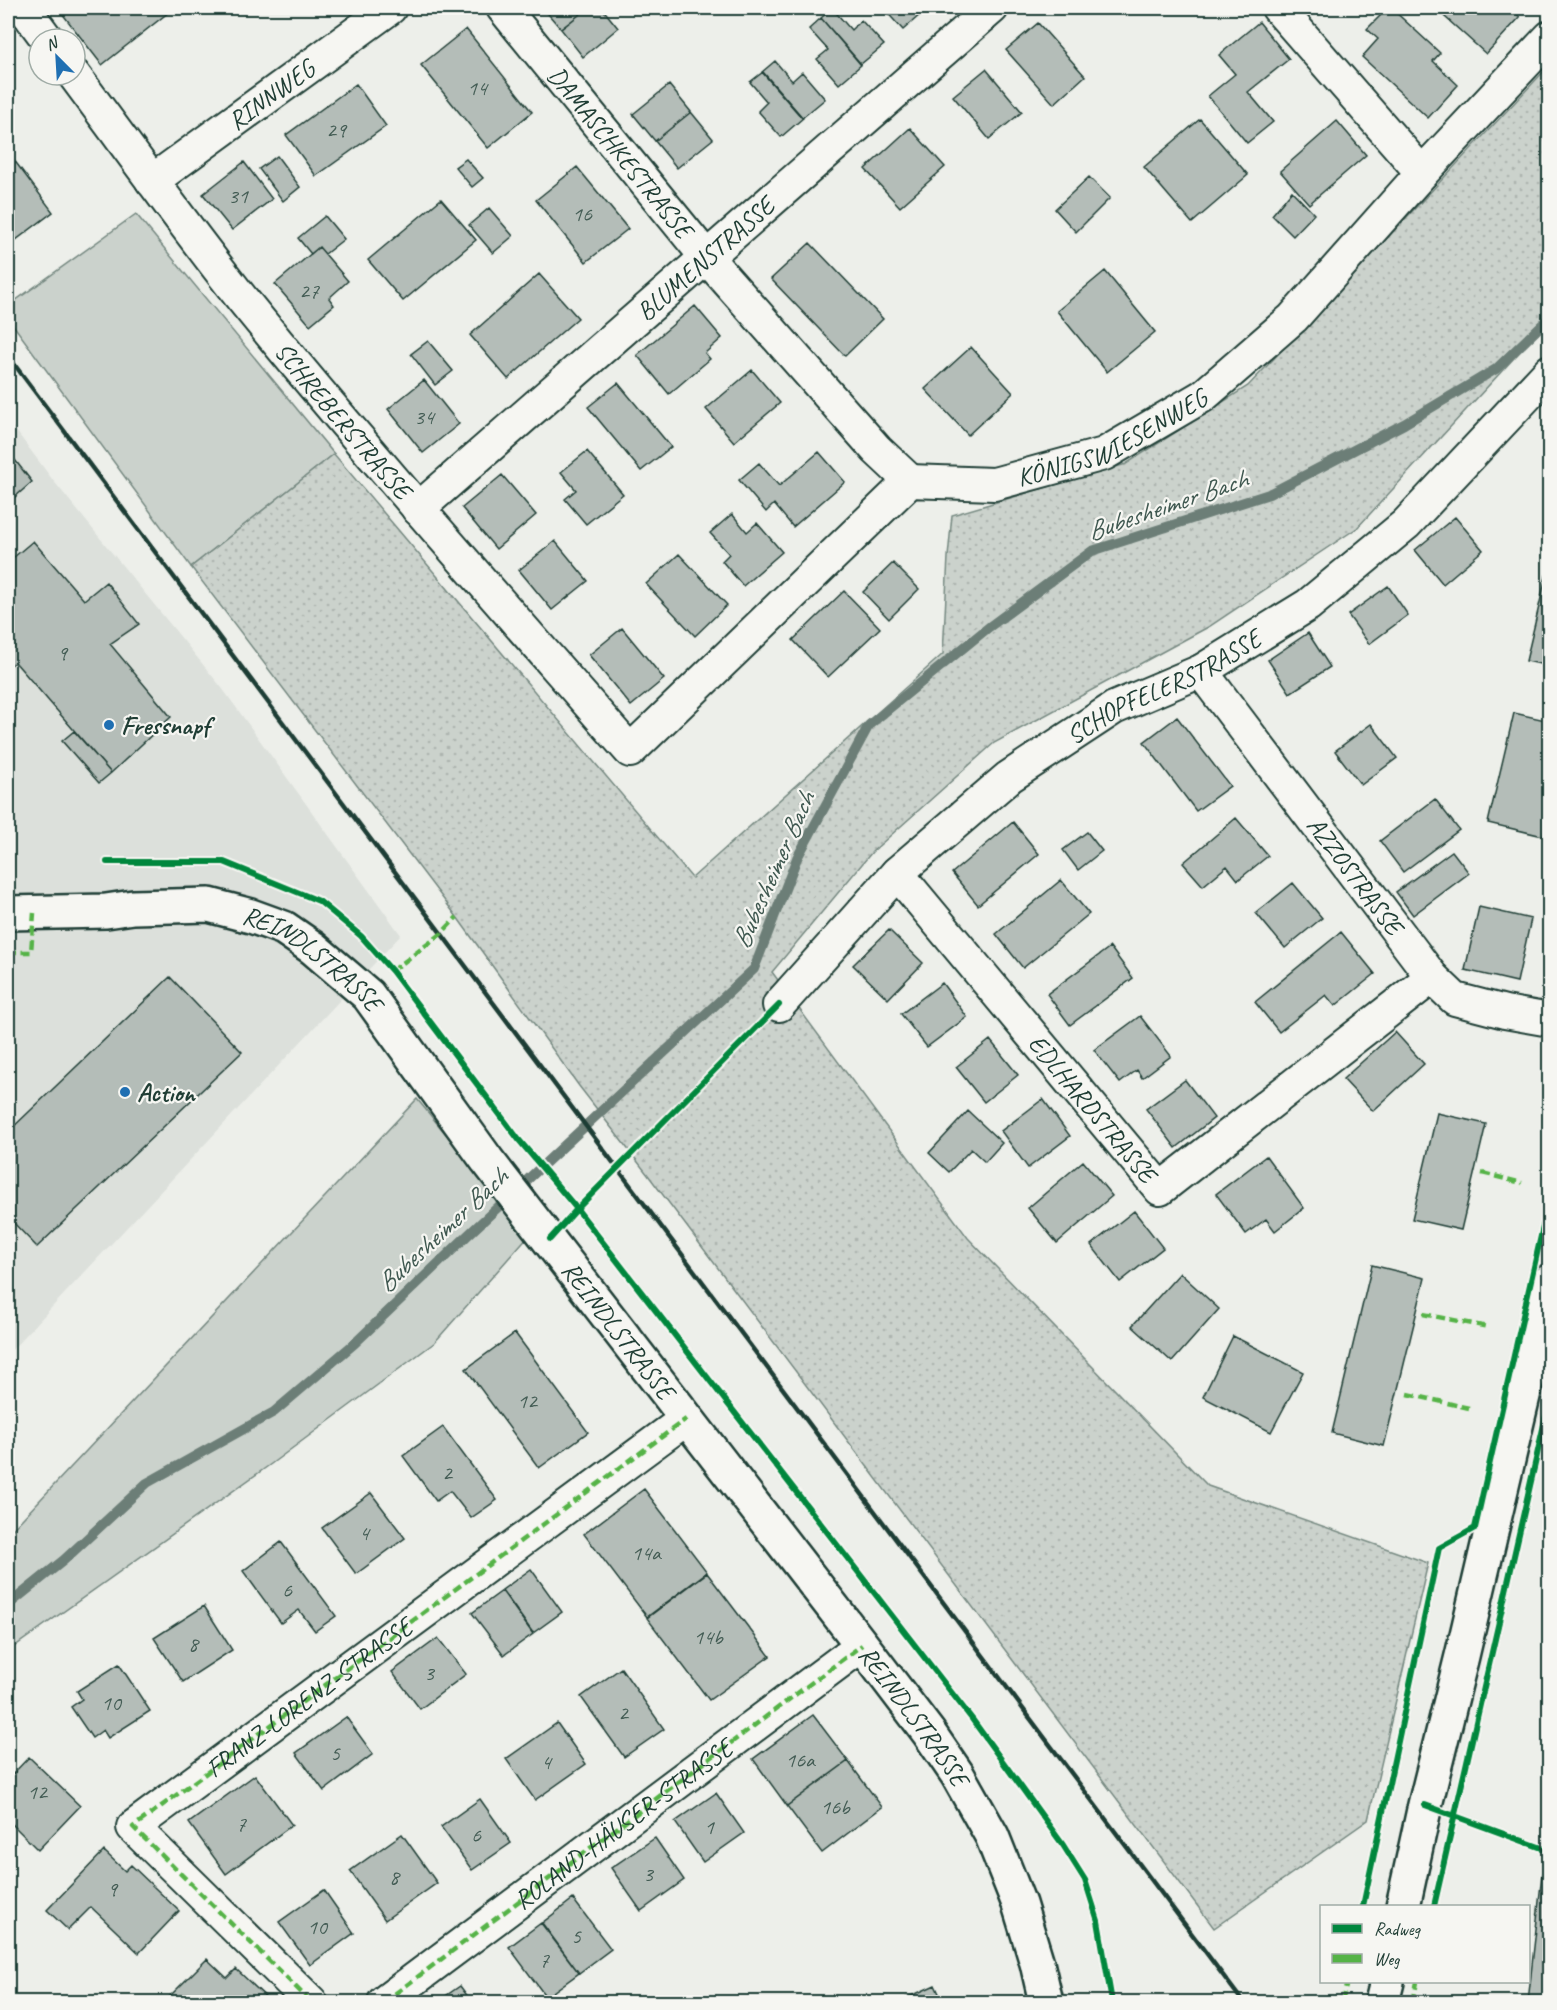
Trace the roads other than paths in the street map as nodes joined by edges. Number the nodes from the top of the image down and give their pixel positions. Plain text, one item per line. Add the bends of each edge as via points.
1 (24, 8) edge
2 (390, 8) edge
3 (503, 8) edge
4 (992, 8) edge
5 (1278, 8) edge
6 (38, 27) edge
7 (1550, 37) edge
8 (83, 87) edge
9 (1422, 173) junction
10 (152, 181) junction
11 (707, 258) junction
12 (1550, 371) edge
13 (910, 481) junction
14 (418, 509) junction
15 (1201, 671) junction
16 (897, 873) junction
17 (8, 913) edge
18 (1432, 977) junction
19 (779, 1005) dead end
20 (1550, 1020) edge
21 (1550, 1281) edge
22 (686, 1419) junction
23 (862, 1645) junction
24 (1403, 1905) edge
25 (1387, 1983) edge
26 (311, 2002) edge
27 (384, 2002) edge
28 (1046, 2002) edge
29 (1382, 2002) edge

1 - 6 street
2 - 10 street, RINNWEG
3 - 11 street, DAMASCHKESTRASSE
4 - 11 street, BLUMENSTRASSE
5 - 9 street
7 - 9 street, KÖNIGSWIESENWEG
8 - 10 street, SCHREBERSTRASSE
9 - 13 street, KÖNIGSWIESENWEG via 1293,318 1203,396 1104,454 994,484
10 - 14 street, SCHREBERSTRASSE via 243,299
11 - 13 street, DAMASCHKESTRASSE via 877,450
11 - 14 street, BLUMENSTRASSE
12 - 15 street, SCHOPFELERSTRASSE via 1406,524 1308,605
13 - 14 street, SCHREBERSTRASSE via 630,751
15 - 16 street, SCHOPFELERSTRASSE via 1114,708 1009,777
15 - 18 street, AZZOSTRASSE
16 - 18 street, EDLHARDSTRASSE via 1160,1189
16 - 19 street, SCHOPFELERSTRASSE
17 - 22 street, REINDLSTRASSE via 209,905 284,928 313,948 368,995
18 - 20 street, AZZOSTRASSE via 1455,999
21 - 24 street
22 - 23 street, REINDLSTRASSE
22 - 26 street, FRANZ-LORENZ-STRASSE via 133,1827
23 - 27 street, ROLAND-HÄUSER-STRASSE
23 - 28 street, REINDLSTRASSE via 929,1732 992,1836 1019,1904
25 - 29 street

